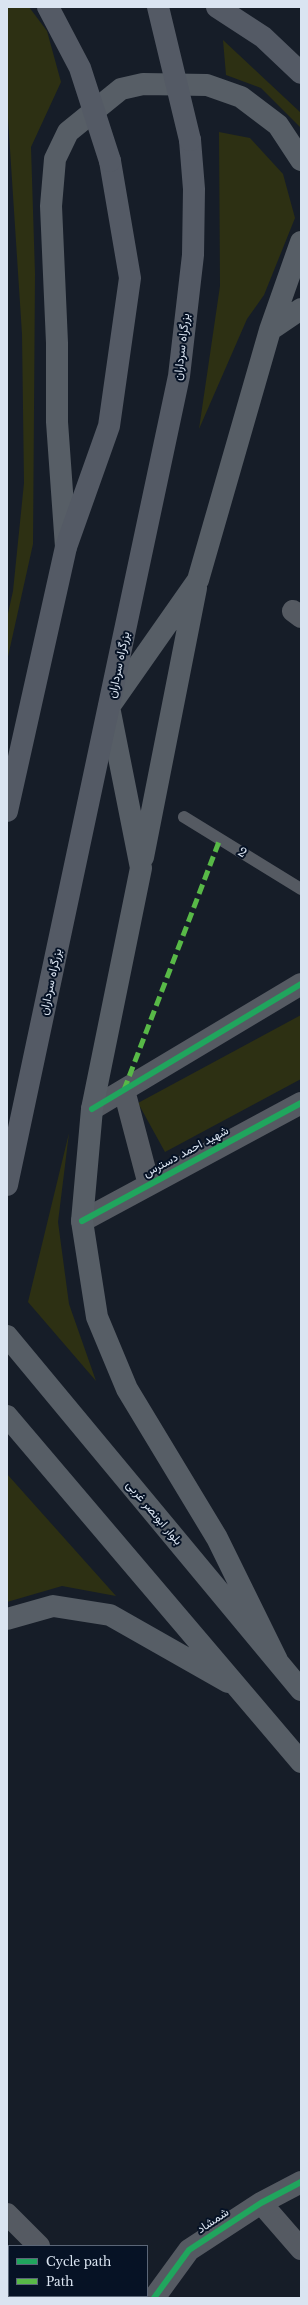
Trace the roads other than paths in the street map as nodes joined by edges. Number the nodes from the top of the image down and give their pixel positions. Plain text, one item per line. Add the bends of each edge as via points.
1 (48, 7) edge
2 (158, 7) edge
3 (217, 7) edge
4 (301, 72) edge
5 (301, 160) edge
6 (301, 242) edge
7 (301, 309) edge
8 (270, 330) junction
9 (66, 547) junction
10 (198, 580) junction
11 (109, 707) junction
12 (7, 810) edge
13 (184, 816) dead end
14 (141, 868) junction
15 (301, 889) edge
16 (301, 984) edge
17 (124, 1090) junction
18 (301, 1103) edge
19 (92, 1110) junction
20 (7, 1185) edge
21 (149, 1185) junction
22 (82, 1221) junction
23 (7, 1336) edge
24 (7, 1416) edge
25 (7, 1619) edge
26 (277, 1660) junction
27 (240, 1688) junction
28 (301, 1690) edge
29 (301, 1762) edge
30 (301, 2182) edge
31 (260, 2203) junction
32 (7, 2214) edge
33 (38, 2245) edge
34 (301, 2249) edge
35 (154, 2298) edge

1 - 9 highway, bridge via 80,68 110,161 130,278 108,426
2 - 11 highway, بزرگراه سرداران, bridge via 190,140 194,189 193,255 179,376
3 - 4 highway via 263,37
5 - 9 main road via 278,124 242,97 207,85 143,84 121,89 68,132 55,159 50,206 57,343 57,422
6 - 8 main road
7 - 8 main road
8 - 10 main road
9 - 12 highway
10 - 11 main road
10 - 14 main road
11 - 14 main road
11 - 20 highway, بزرگراه سرداران
13 - 15 lane, 2
14 - 19 main road
16 - 17 street
17 - 19 street
17 - 21 street
18 - 21 street, شهید احمد دسترس
19 - 22 main road
21 - 22 street, شهید احمد دسترس
22 - 26 main road via 97,1317 126,1390 217,1538
23 - 26 main road, بلوار ابونصر غربی
24 - 27 main road
25 - 27 main road via 53,1606 110,1616
26 - 28 main road, بلوار ابونصر غربی
27 - 29 main road
30 - 31 street, شمشاد
31 - 34 street
31 - 35 street, شمشاد via 189,2250
32 - 33 street

